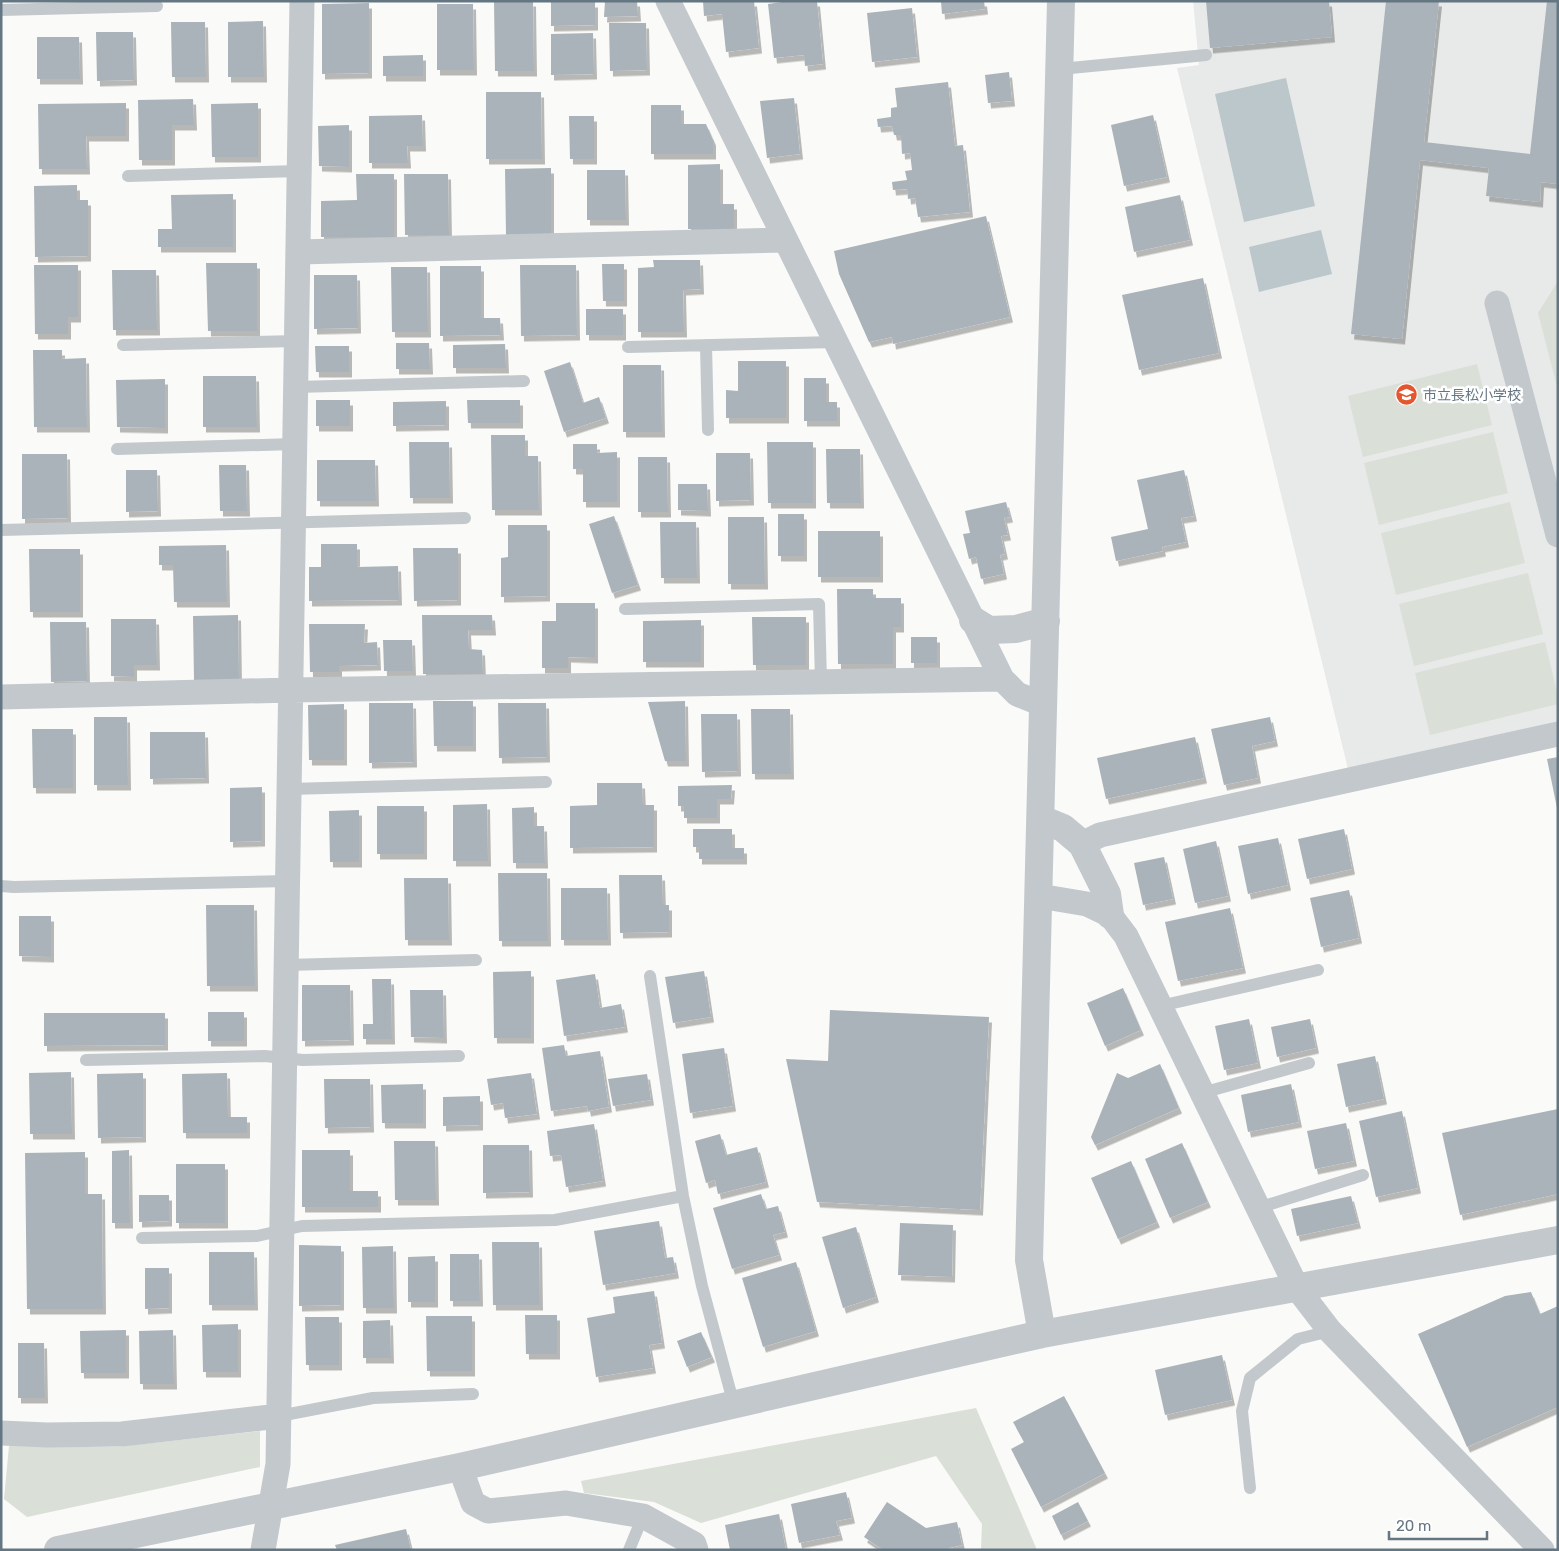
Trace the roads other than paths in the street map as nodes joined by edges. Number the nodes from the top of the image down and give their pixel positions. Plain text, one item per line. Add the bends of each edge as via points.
1 (302, 1) edge
2 (668, 1) edge
3 (1061, 1) edge
4 (156, 6) dead end
5 (1, 10) edge
6 (1206, 55) dead end
7 (1060, 69) junction
8 (299, 171) junction
9 (128, 176) dead end
10 (785, 240) junction
11 (298, 252) junction
12 (1497, 303) dead end
13 (297, 341) junction
14 (836, 342) junction
15 (122, 345) dead end
16 (706, 345) junction
17 (628, 347) dead end
18 (524, 381) dead end
19 (296, 387) junction
20 (708, 430) dead end
21 (295, 444) junction
22 (117, 449) dead end
23 (465, 518) dead end
24 (294, 522) junction
25 (1, 530) edge
26 (1558, 535) edge
27 (625, 608) dead end
28 (972, 620) junction
29 (1046, 621) junction
30 (1002, 679) junction
31 (820, 682) junction
32 (291, 690) junction
33 (1, 697) edge
34 (1044, 705) junction
35 (1558, 734) edge
36 (546, 782) dead end
37 (289, 789) junction
38 (1041, 819) junction
39 (1082, 844) junction
40 (288, 881) junction
41 (1, 886) edge
42 (1039, 896) junction
43 (1110, 915) junction
44 (476, 960) dead end
45 (286, 965) junction
46 (1318, 970) dead end
47 (650, 976) dead end
48 (1160, 1006) junction
49 (459, 1056) dead end
50 (284, 1059) junction
51 (86, 1060) dead end
52 (1309, 1063) dead end
53 (1202, 1093) junction
54 (1363, 1175) dead end
55 (683, 1196) junction
56 (1258, 1208) junction
57 (282, 1230) junction
58 (142, 1238) dead end
59 (1558, 1240) edge
60 (1297, 1288) junction
61 (1330, 1330) junction
62 (1042, 1334) junction
63 (473, 1394) dead end
64 (734, 1405) junction
65 (279, 1416) junction
66 (1, 1433) edge
67 (460, 1468) junction
68 (1250, 1488) dead end
69 (270, 1505) junction
70 (643, 1516) junction
71 (58, 1550) edge
72 (263, 1550) edge
73 (630, 1550) edge
74 (696, 1550) edge
75 (1542, 1550) edge

1 - 8 street
2 - 10 street
3 - 7 street
4 - 5 lane
6 - 7 lane
7 - 29 street
8 - 9 lane
8 - 11 street
10 - 11 street
10 - 14 street
11 - 13 street
12 - 26 street
13 - 15 lane
13 - 19 street
14 - 16 lane
14 - 28 street
16 - 17 lane
16 - 20 lane
18 - 19 lane
19 - 21 street
21 - 22 lane
21 - 24 street
23 - 24 lane
24 - 25 lane
24 - 32 street
27 - 31 lane via 819,604
28 - 29 street via 989,630 1016,629
28 - 30 street
29 - 34 street
30 - 31 street
30 - 34 street via 1018,694
31 - 32 street
32 - 33 street
32 - 37 street
34 - 38 street
35 - 39 street via 1100,835
36 - 37 lane
37 - 40 street
38 - 39 street via 1063,828
38 - 42 street
39 - 43 street via 1107,894
40 - 41 lane
40 - 45 street
42 - 43 street via 1087,904
42 - 62 street via 1030,1260
43 - 48 street via 1126,936
44 - 45 lane
45 - 50 street
46 - 48 lane
47 - 55 lane
48 - 53 street
49 - 50 lane
50 - 51 lane via 265,1056
50 - 57 street
52 - 53 lane
53 - 56 street
54 - 56 lane
55 - 57 lane via 555,1220 302,1226
55 - 64 lane via 702,1286
56 - 60 street
57 - 58 lane via 257,1236
57 - 65 street
59 - 60 street
60 - 61 street
60 - 62 street
61 - 68 lane via 1298,1339 1250,1378 1242,1411
61 - 75 street
62 - 64 street
63 - 65 lane via 373,1398
64 - 67 street
65 - 66 street via 122,1434
65 - 69 street via 278,1464
67 - 69 street
67 - 70 street via 473,1503 488,1511 566,1503
69 - 71 street
69 - 72 street
70 - 73 lane
70 - 74 street via 694,1544

